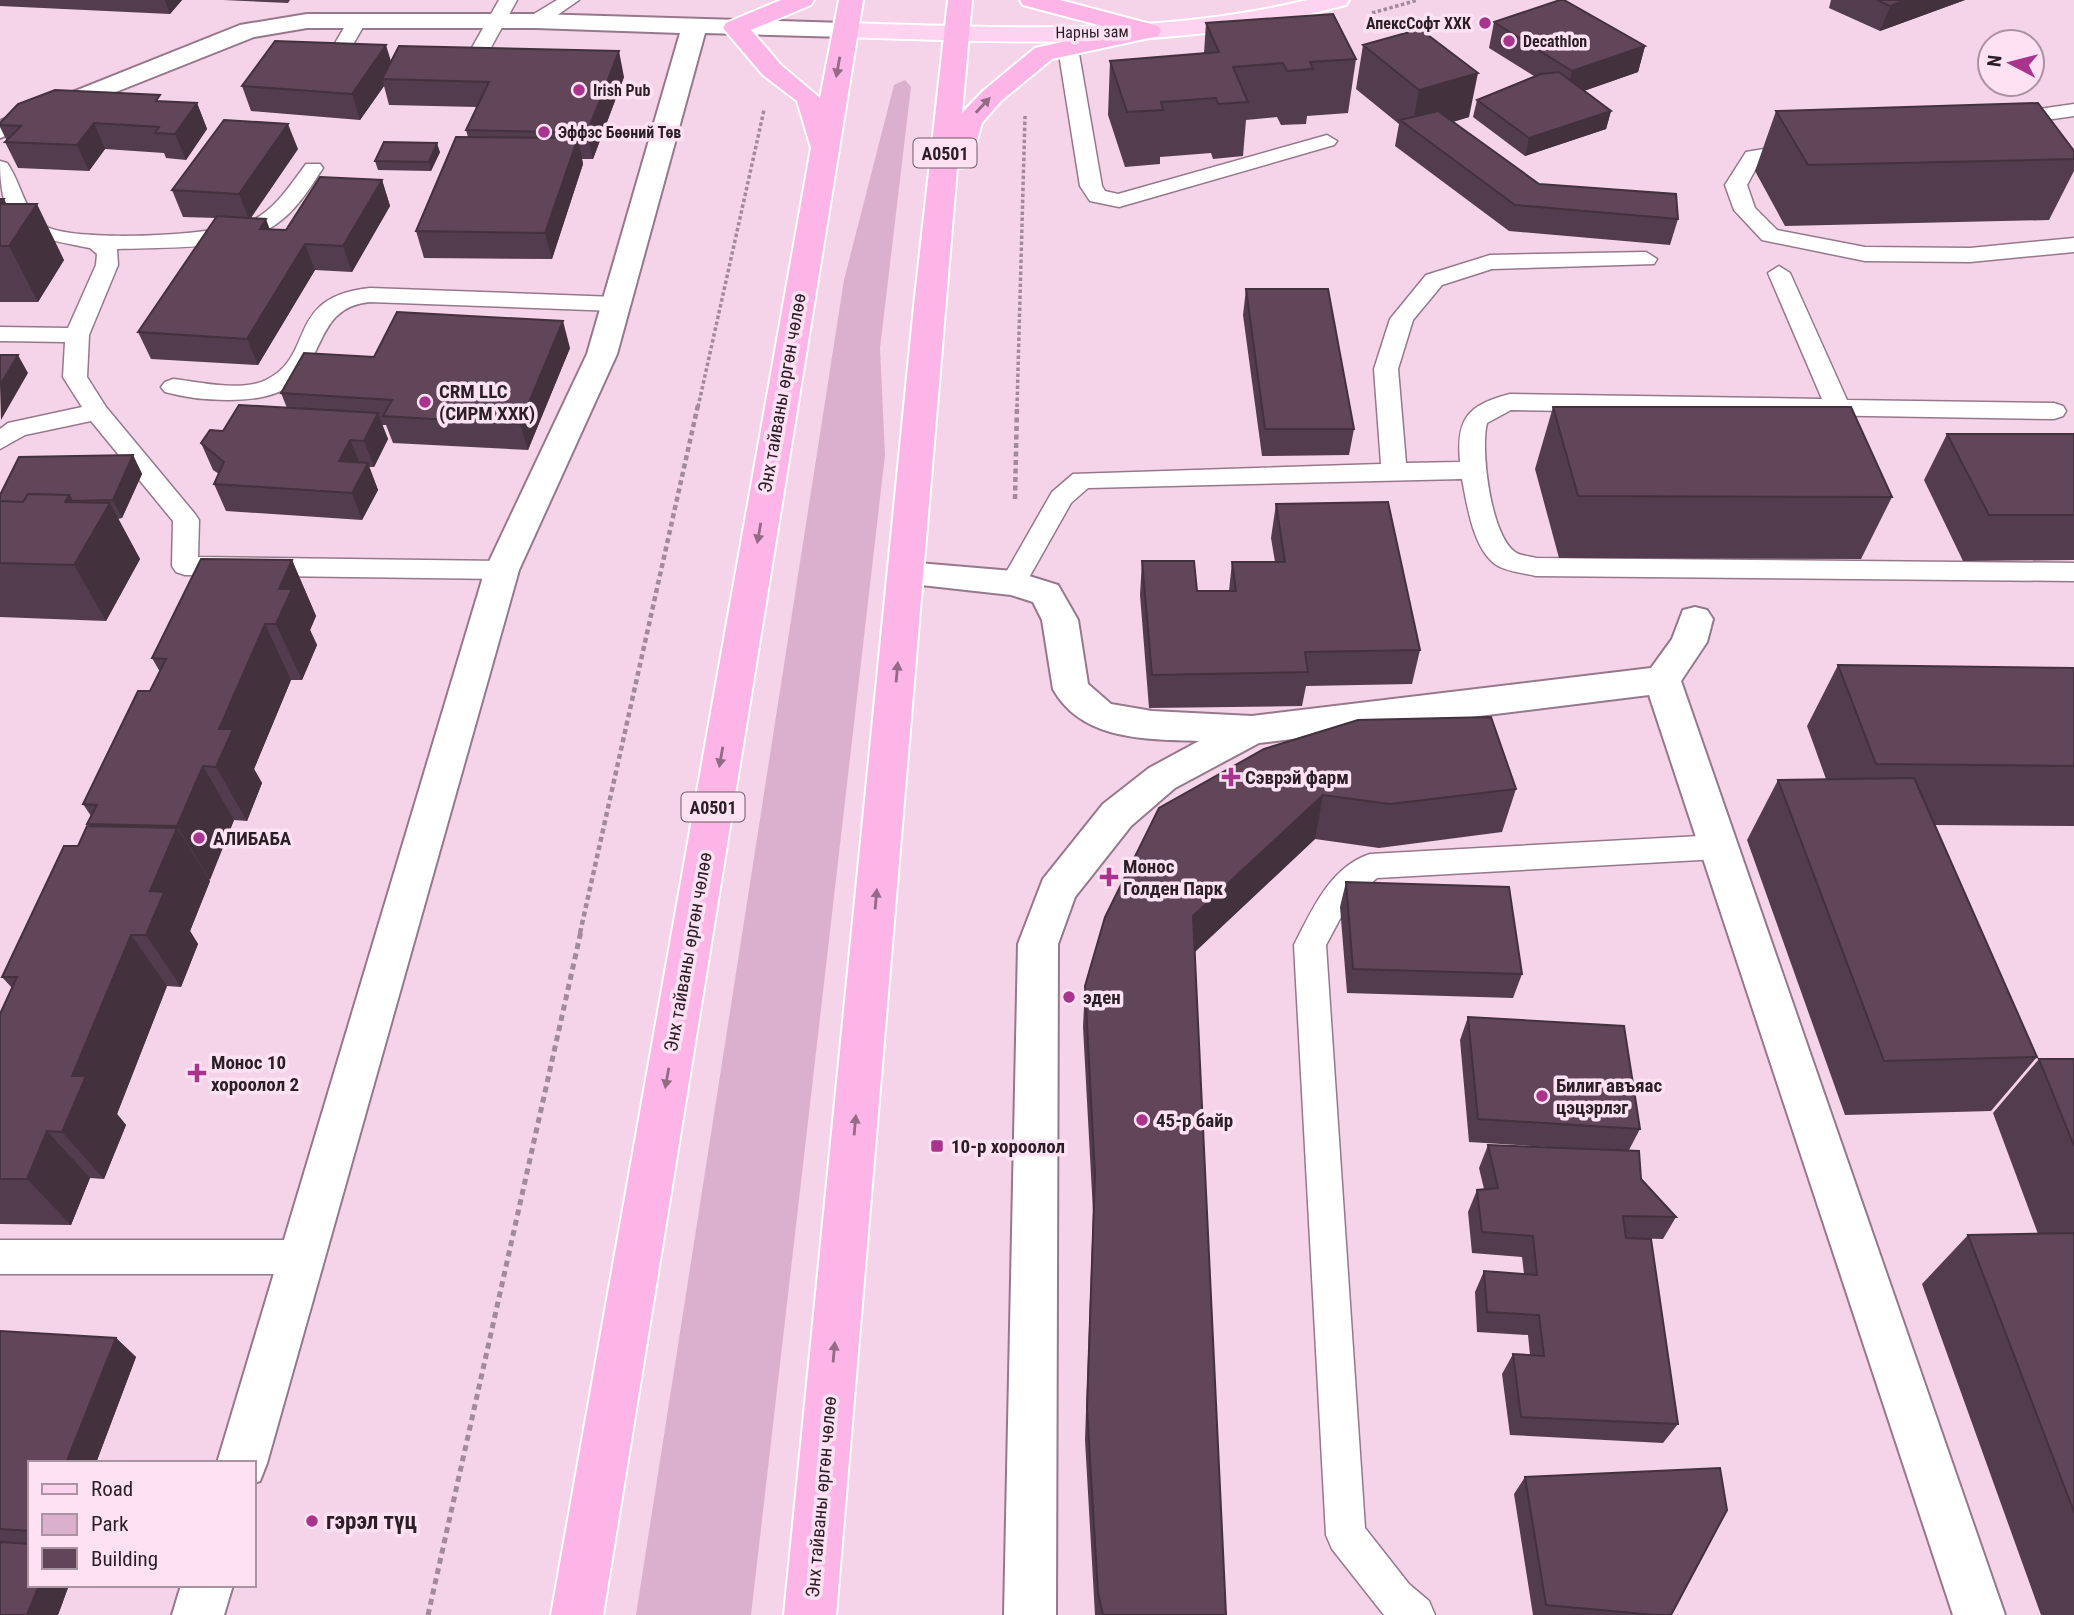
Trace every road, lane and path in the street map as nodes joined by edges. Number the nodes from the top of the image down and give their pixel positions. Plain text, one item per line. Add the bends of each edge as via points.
1 (570, 0) edge
2 (802, 0) edge
3 (960, 0) edge
4 (1032, 0) edge
5 (1337, 0) edge
6 (363, 10) edge
7 (501, 10) edge
8 (848, 15) edge
9 (536, 21) junction
10 (694, 27) junction
11 (735, 28) junction
12 (1149, 31) junction
13 (955, 33) junction
14 (1069, 48) junction
15 (335, 60) edge
16 (471, 67) edge
17 (772, 70) junction
18 (2074, 110) edge
19 (1984, 123) edge
20 (0, 130) edge
21 (1327, 141) dead end
22 (1817, 147) edge
23 (824, 148) junction
24 (0, 167) edge
25 (313, 168) dead end
26 (97, 243) junction
27 (2074, 245) edge
28 (1646, 259) dead end
29 (936, 262) junction
30 (1779, 273) dead end
31 (616, 304) junction
32 (0, 334) edge
33 (77, 335) junction
34 (173, 387) dead end
35 (1838, 408) junction
36 (2053, 411) dead end
37 (97, 412) junction
38 (0, 441) edge
39 (1473, 470) junction
40 (1394, 471) junction
41 (502, 570) junction
42 (2074, 572) edge
43 (906, 573) junction
44 (1013, 583) junction
45 (1695, 620) dead end
46 (1662, 680) junction
47 (1252, 730) junction
48 (1718, 847) junction
49 (0, 1257) edge
50 (302, 1257) junction
51 (243, 1461) edge
52 (206, 1587) edge
53 (198, 1615) edge
54 (428, 1615) edge
55 (577, 1615) edge
56 (810, 1615) edge
57 (1030, 1615) edge
58 (1415, 1615) edge
59 (1979, 1615) edge

1 - 9 lane
2 - 11 highway
3 - 13 highway, Энх тайваны өргөн чөлөө / A0501
4 - 12 highway
5 - 12 main road, Нарны зам via 1219,26
6 - 7 street
6 - 15 lane
6 - 20 street via 249,30
7 - 9 street
7 - 16 lane
8 - 11 street
8 - 13 main road, Нарны зам
8 -> 23 highway, Энх тайваны өргөн чөлөө / A0501
9 - 10 street
10 - 11 street
10 - 31 street
11 - 17 highway
12 - 13 main road, Нарны зам
12 - 14 highway
13 - 29 highway, Энх тайваны өргөн чөлөө / A0501
14 - 21 lane via 1091,186 1098,196 1119,201
29 -> 14 highway via 969,121 1044,53
17 - 23 highway via 813,106
17 - 54 path
18 - 19 lane
22 - 27 lane via 1753,156 1736,185 1745,210 1770,235 1865,254 1970,255
23 -> 55 highway, Энх тайваны өргөн чөлөө / A0501
24 - 26 lane via 25,220 40,232
25 - 26 lane via 286,205 259,226 233,233
26 - 33 lane via 108,252 107,265
28 - 40 lane via 1490,262 1434,280 1402,319 1386,369
29 - 43 highway, Энх тайваны өргөн чөлөө / A0501
30 - 35 lane
31 - 34 lane via 370,295 341,299 328,312 296,367 274,386 243,391
31 - 41 street via 602,354
32 - 33 lane
33 - 37 lane via 75,377
35 - 36 lane
35 - 39 lane via 1510,402 1483,411 1473,425
37 - 38 lane via 17,429
37 - 41 lane via 186,520 185,566
39 - 40 lane
39 - 42 lane via 1489,537 1503,557 1536,567
40 - 44 lane via 1082,480 1060,498
41 - 50 street
43 - 44 street
56 -> 43 highway, Энх тайваны өргөн чөлөө / A0501
44 - 47 street via 1046,594 1060,620 1071,690 1100,716 1152,725
45 - 46 street via 1689,642
46 - 47 street
46 - 48 street
47 - 57 street via 1161,778 1117,815 1057,890 1038,944
48 - 58 lane via 1370,866 1338,893 1310,945 1346,1535 1395,1598
48 - 59 street
49 - 50 lane
50 - 51 street
52 - 53 street

